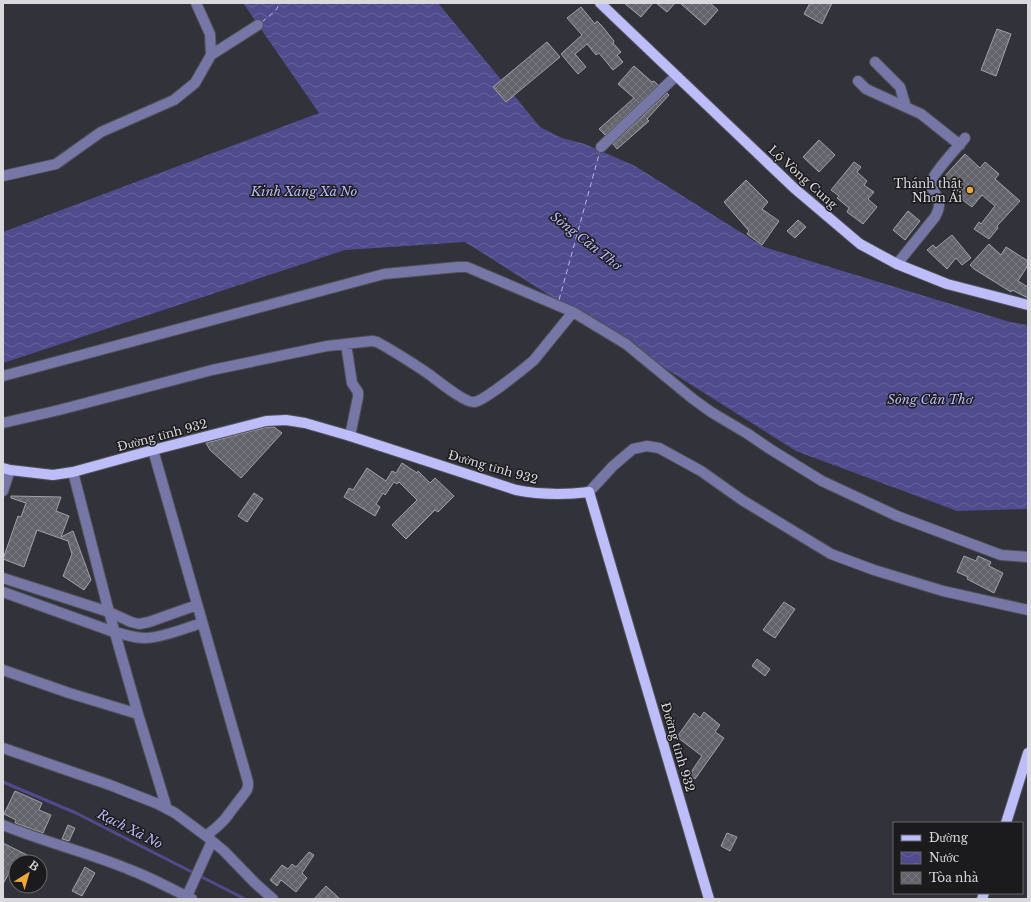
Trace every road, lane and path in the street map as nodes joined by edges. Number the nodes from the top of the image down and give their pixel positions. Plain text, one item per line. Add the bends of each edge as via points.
1 (196, 3) edge
2 (600, 3) edge
3 (258, 25) dead end
4 (211, 55) junction
5 (875, 62) dead end
6 (676, 76) junction
7 (858, 81) dead end
8 (906, 108) junction
9 (602, 147) dead end
10 (3, 176) edge
11 (897, 264) junction
12 (1028, 305) edge
13 (573, 312) junction
14 (346, 344) junction
15 (3, 376) edge
16 (3, 423) edge
17 (350, 436) junction
18 (152, 450) junction
19 (6, 469) edge
20 (73, 472) junction
21 (3, 491) edge
22 (588, 492) junction
23 (1028, 557) edge
24 (3, 578) edge
25 (3, 592) edge
26 (197, 605) junction
27 (1028, 610) edge
28 (109, 612) junction
29 (202, 623) junction
30 (114, 632) junction
31 (3, 670) edge
32 (138, 714) junction
33 (3, 748) edge
34 (1028, 753) edge
35 (167, 809) junction
36 (1006, 822) edge
37 (3, 825) edge
38 (209, 842) junction
39 (190, 895) edge
40 (273, 899) edge
41 (709, 899) edge

1 - 4 street via 210,34
2 - 6 main road, Lộ Vòng Cung
3 - 4 street
4 - 10 street via 194,83 174,100 101,132 56,164
5 - 8 street via 900,87
6 - 9 street
6 - 11 main road, Lộ Vòng Cung via 794,188 860,244
7 - 8 street via 866,89
8 - 11 street via 921,114 963,141 931,182 940,204 939,210
11 - 12 main road, Lộ Vòng Cung via 947,284
13 - 14 street via 527,366 495,391 474,402 450,390 377,342
13 - 15 street via 558,303 467,267 384,274
13 - 23 street via 626,344 711,412 822,481 897,516 1000,555
14 - 16 street via 212,370
14 - 17 street via 352,383 358,392
17 - 18 main road, Đường tỉnh 932 via 296,421 276,420
17 - 22 main road, Đường tỉnh 932 via 516,490 551,494
18 - 20 main road, Đường tỉnh 932
18 - 26 street
19 - 20 main road, Đường tỉnh 932 via 53,475
19 - 21 street
20 - 28 street
22 - 27 street via 634,449 647,446 659,448 701,471 742,500 832,554 874,570 936,588
22 - 41 main road, Đường tỉnh 932
24 - 28 street
25 - 30 street
26 - 28 street via 144,623 131,622
26 - 29 street
28 - 30 street
29 - 30 street via 150,638
29 - 38 street via 248,782 246,790
30 - 32 street
31 - 32 street
32 - 35 street
33 - 35 street via 110,785
34 - 36 main road
35 - 38 street
37 - 39 street via 128,869
38 - 39 street
38 - 40 street via 224,851

